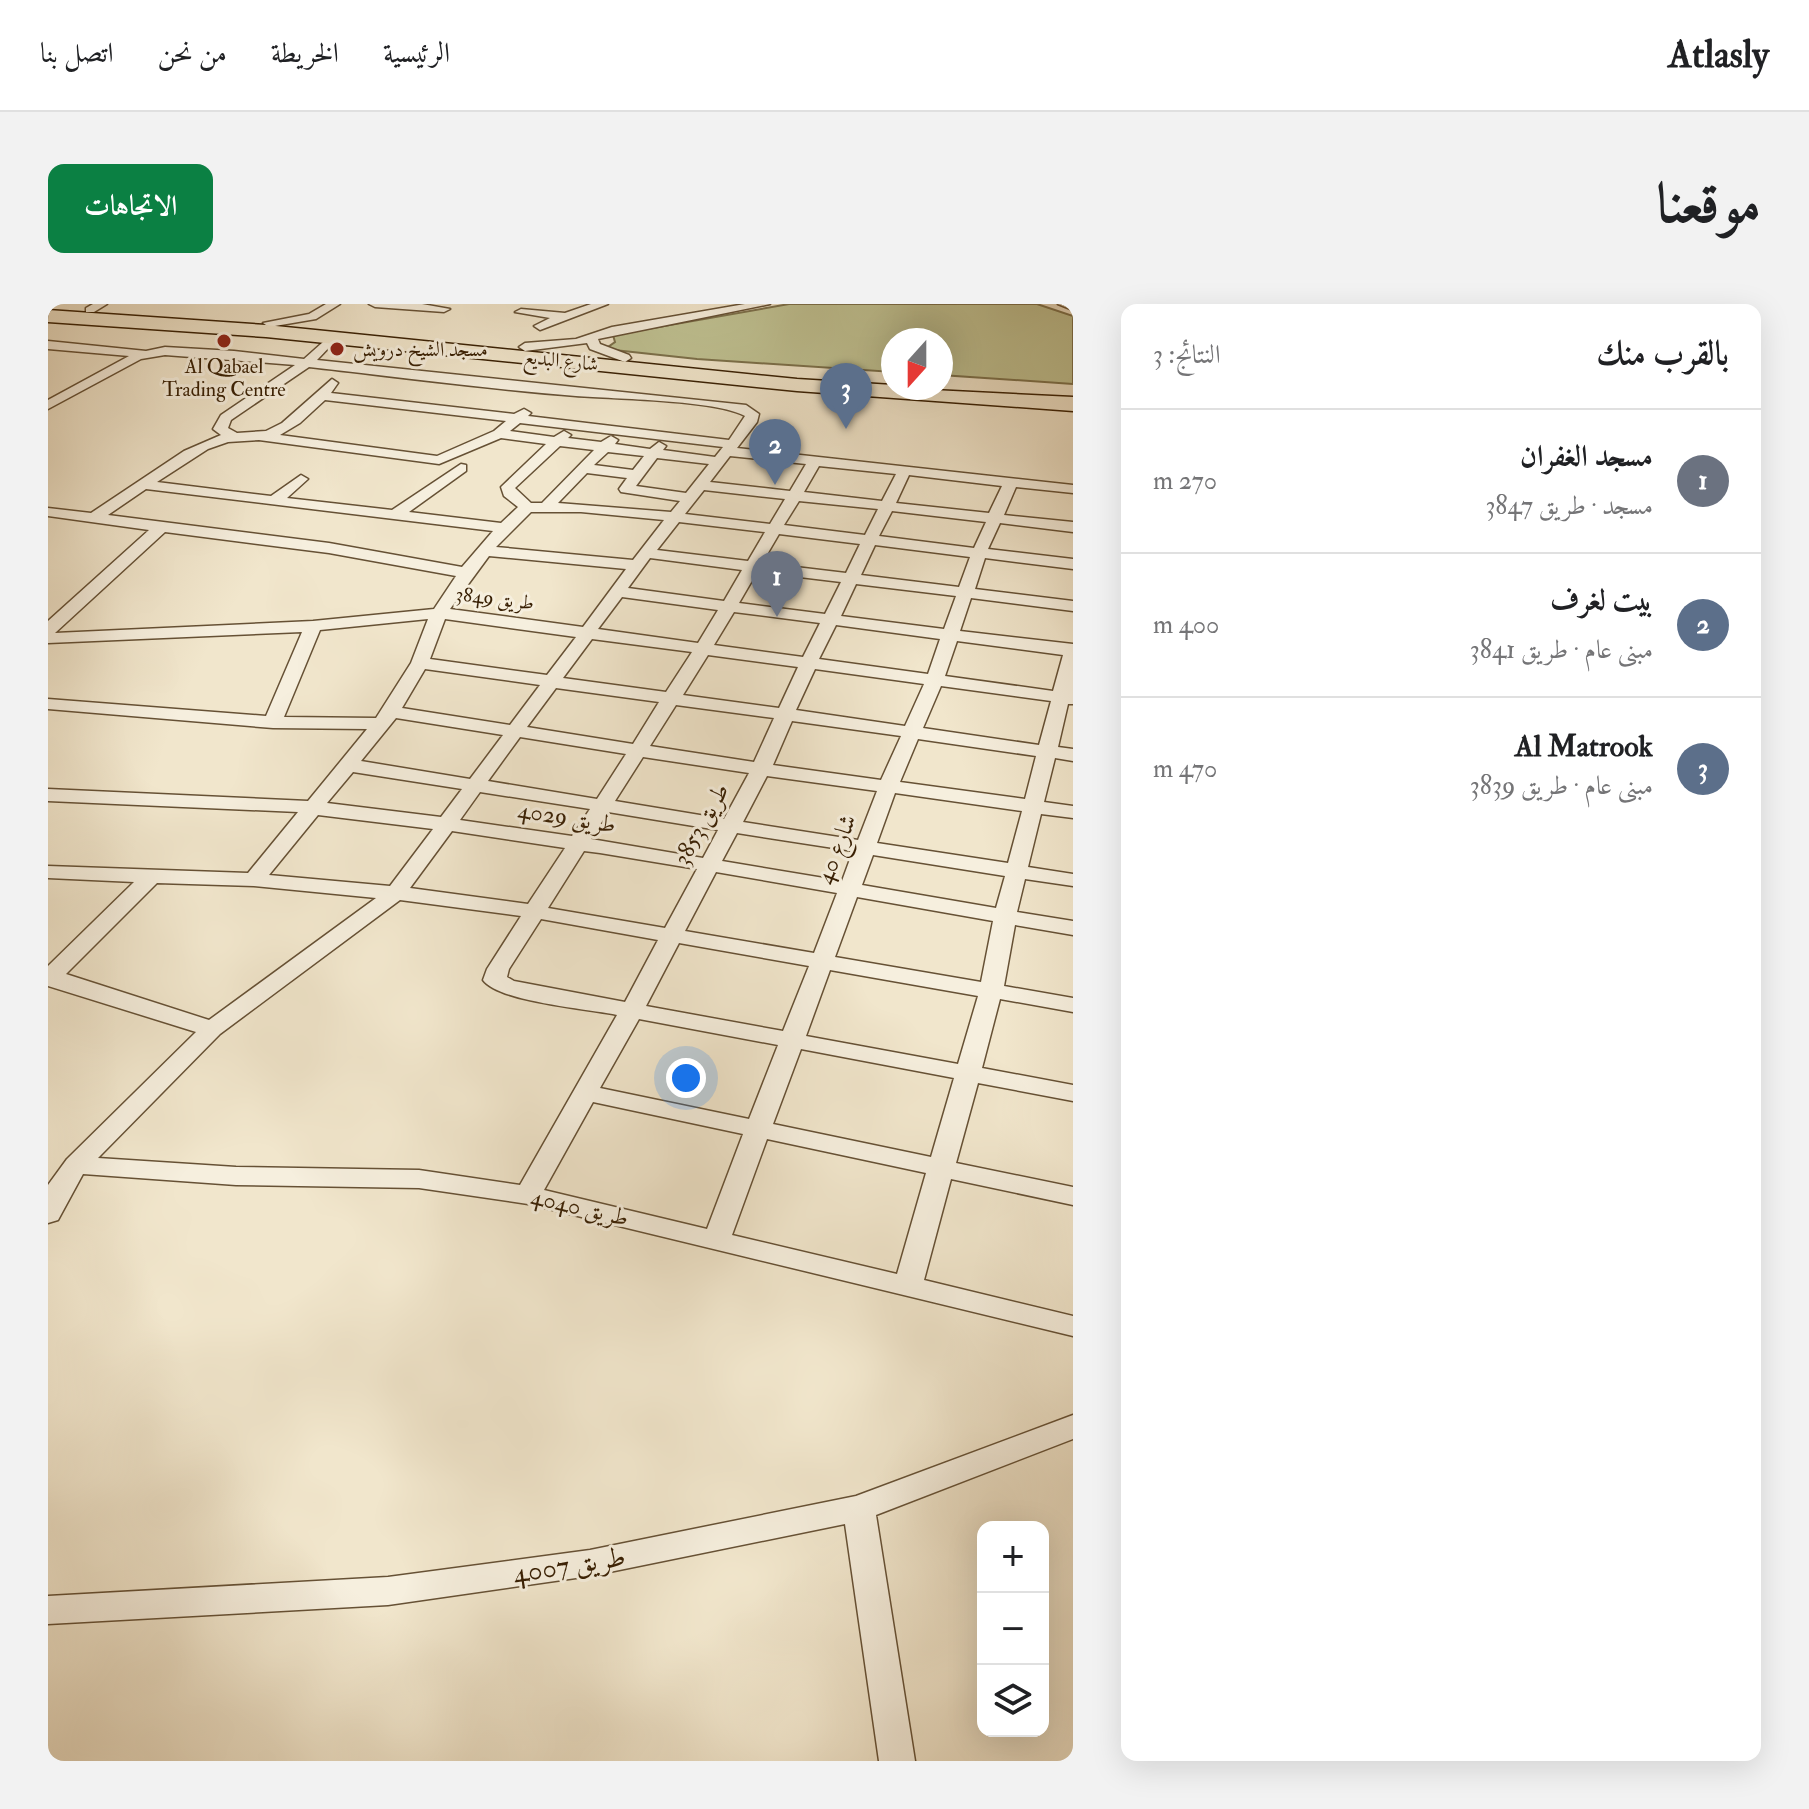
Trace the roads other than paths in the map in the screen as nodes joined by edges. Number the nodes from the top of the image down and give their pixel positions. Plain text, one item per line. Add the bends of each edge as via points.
1 (334, 304) edge
2 (375, 304) edge
3 (602, 304) edge
4 (761, 304) edge
5 (1064, 304) edge
6 (48, 307) edge
7 (96, 307) edge
8 (1073, 307) edge
9 (444, 309) dead end
10 (521, 312) dead end
11 (319, 315) junction
12 (48, 316) edge
13 (567, 316) junction
14 (269, 323) junction
15 (540, 326) dead end
16 (336, 333) junction
17 (592, 338) junction
18 (48, 345) edge
19 (525, 347) junction
20 (146, 353) junction
21 (625, 358) junction
22 (308, 362) junction
23 (345, 367) junction
24 (881, 382) edge
25 (953, 387) edge
26 (550, 390) junction
27 (603, 394) junction
28 (1073, 394) edge
29 (324, 396) junction
30 (465, 396) junction
31 (1073, 404) edge
32 (48, 405) edge
33 (517, 419) junction
34 (573, 426) junction
35 (620, 430) junction
36 (499, 434) junction
37 (231, 435) junction
38 (257, 436) junction
39 (670, 437) junction
40 (558, 441) junction
41 (604, 448) junction
42 (724, 452) junction
43 (652, 454) junction
44 (815, 461) junction
45 (461, 468) dead end
46 (583, 468) junction
47 (905, 470) junction
48 (635, 475) junction
49 (301, 479) dead end
50 (1011, 482) junction
51 (145, 485) junction
52 (1073, 489) edge
53 (695, 492) junction
54 (795, 495) junction
55 (274, 501) junction
56 (889, 506) junction
57 (527, 507) junction
58 (546, 507) junction
59 (48, 512) edge
60 (395, 515) junction
61 (675, 517) junction
62 (94, 518) junction
63 (993, 518) junction
64 (161, 527) junction
65 (1073, 527) edge
66 (504, 528) junction
67 (775, 529) junction
68 (870, 540) junction
69 (487, 551) junction
70 (979, 553) junction
71 (642, 559) junction
72 (1073, 564) edge
73 (752, 566) junction
74 (466, 573) junction
75 (853, 579) junction
76 (620, 592) junction
77 (963, 592) junction
78 (729, 606) junction
79 (1073, 606) edge
80 (439, 613) junction
81 (831, 619) junction
82 (313, 626) junction
83 (48, 630) edge
84 (588, 632) junction
85 (948, 634) junction
86 (48, 638) edge
87 (703, 648) junction
88 (1073, 650) edge
89 (809, 662) junction
90 (420, 663) junction
91 (935, 679) junction
92 (551, 680) junction
93 (1067, 698) edge
94 (672, 699) junction
95 (48, 704) edge
96 (786, 715) junction
97 (386, 718) junction
98 (273, 722) junction
99 (514, 731) junction
100 (912, 731) junction
101 (639, 750) junction
102 (1047, 751) junction
103 (1073, 755) edge
104 (347, 765) junction
105 (761, 769) junction
106 (475, 785) junction
107 (888, 787) junction
108 (48, 795) edge
109 (605, 805) junction
110 (310, 807) junction
111 (1034, 807) junction
112 (1073, 812) edge
113 (446, 824) junction
114 (731, 825) junction
115 (578, 845) junction
116 (865, 846) junction
117 (708, 866) junction
118 (48, 872) edge
119 (1017, 872) junction
120 (151, 877) junction
121 (254, 880) junction
122 (1073, 880) edge
123 (849, 888) junction
124 (396, 893) junction
125 (536, 912) junction
126 (1005, 917) junction
127 (1073, 928) edge
128 (669, 936) junction
129 (821, 961) junction
130 (49, 978) edge
131 (991, 991) junction
132 (1073, 1005) edge
133 (632, 1010) junction
134 (212, 1029) junction
135 (790, 1041) junction
136 (968, 1073) junction
137 (586, 1093) junction
138 (1073, 1093) edge
139 (757, 1127) junction
140 (76, 1165) junction
141 (941, 1167) junction
142 (528, 1195) junction
143 (1073, 1196) edge
144 (48, 1214) edge
145 (717, 1238) junction
146 (908, 1286) junction
147 (1073, 1326) edge
148 (1073, 1427) edge
149 (859, 1508) junction
150 (48, 1610) edge
151 (897, 1761) edge

1 - 11 street
2 - 9 street
3 - 13 street
4 - 17 street
5 - 8 street
6 - 7 main road, شارع البديع
7 - 14 main road, شارع البديع
10 - 13 street
11 - 14 street
11 - 16 street
12 - 16 main road, شارع البديع
13 - 15 street
14 - 16 main road, شارع البديع
16 - 19 main road, شارع البديع
16 - 22 street
16 - 31 main road, شارع البديع via 797,385
17 - 19 street
17 - 21 street via 594,346
18 - 20 street
19 - 21 main road, شارع البديع
20 - 22 street
20 - 32 street
21 - 24 main road, شارع البديع
22 - 23 street
22 - 37 street via 226,418 220,429
23 - 29 street
23 - 30 street
25 - 28 main road
26 - 27 street
26 - 30 street
26 - 33 street
27 - 34 street
27 - 42 street via 749,411 750,422
29 - 30 street
29 - 38 street via 275,431
30 - 33 street
33 - 34 street
33 - 36 street
34 - 35 street
34 - 40 street
35 - 39 street
35 - 41 street
36 - 38 street via 439,460
36 - 40 street
37 - 38 street
37 - 51 street via 205,445
39 - 42 street
39 - 43 street
40 - 41 street
40 - 57 street via 508,487
41 - 43 street
41 - 46 street
42 - 43 street
42 - 44 street
42 - 53 street
43 - 48 street
44 - 47 street
44 - 54 street
45 - 60 street
46 - 48 street
46 - 58 street
47 - 50 street
47 - 56 street, طريق 3853
48 - 53 street via 626,489
49 - 55 street
50 - 52 street
50 - 63 street, شارع 40
51 - 55 street
51 - 62 street
53 - 54 street
53 - 61 street
54 - 56 street
54 - 67 street
55 - 60 street
56 - 63 street
56 - 68 street, طريق 3853
57 - 58 street
57 - 66 street
58 - 61 street
59 - 62 street
60 - 66 street
61 - 67 street
61 - 71 street
62 - 64 street
63 - 65 street
63 - 70 street, شارع 40
64 - 74 street via 329,548
64 - 83 street
66 - 69 street
67 - 68 street
67 - 73 street
68 - 70 street
68 - 75 street, طريق 3853
69 - 71 street
69 - 74 street
70 - 72 street
70 - 77 street, شارع 40
71 - 73 street
71 - 76 street
73 - 75 street
73 - 78 street
74 - 80 street
75 - 77 street
75 - 81 street, طريق 3853
76 - 78 street
76 - 84 street
77 - 79 street
77 - 85 street, شارع 40
78 - 81 street
78 - 87 street
80 - 82 street, طريق 3849
80 - 84 street, طريق 3849
80 - 90 street
81 - 85 street
81 - 89 street, طريق 3853
82 - 86 street, طريق 3849
82 - 98 street
84 - 87 street, طريق 3849
84 - 92 street
85 - 88 street
85 - 91 street, شارع 40
87 - 89 street, طريق 3849
87 - 94 street
88 - 93 street
89 - 91 street, طريق 3849
89 - 96 street, طريق 3853
90 - 92 street
90 - 97 street
91 - 93 street, طريق 3849
91 - 100 street, شارع 40
92 - 94 street
92 - 99 street
93 - 102 street
94 - 96 street
94 - 101 street
95 - 98 street
96 - 100 street
96 - 105 street, طريق 3853
97 - 98 street
97 - 99 street
97 - 104 street
99 - 101 street
99 - 106 street
100 - 102 street
100 - 107 street, شارع 40
101 - 105 street
101 - 109 street
102 - 103 street
102 - 111 street
104 - 106 street
104 - 110 street
105 - 107 street
105 - 114 street, طريق 3853
106 - 109 street
106 - 113 street
107 - 111 street
107 - 116 street, شارع 40
108 - 110 street, طريق 4029
109 - 114 street
109 - 115 street
110 - 113 street, طريق 4029
110 - 121 street
111 - 112 street
111 - 119 street
113 - 115 street, طريق 4029
113 - 124 street
114 - 116 street
114 - 117 street, طريق 3853
115 - 117 street, طريق 4029
115 - 125 street
116 - 119 street
116 - 123 street, شارع 40
117 - 123 street, طريق 4029
117 - 128 street, طريق 3853
118 - 120 street
119 - 122 street
119 - 126 street
120 - 121 street
120 - 130 street
121 - 124 street
123 - 126 street, طريق 4029
123 - 129 street, شارع 40
124 - 125 street
124 - 134 street
125 - 128 street
125 - 133 street via 495,980 507,987
126 - 127 street, طريق 4029
126 - 131 street
128 - 129 street
128 - 133 street, طريق 3853
129 - 131 street
129 - 135 street, شارع 40
130 - 134 street
131 - 132 street
131 - 136 street
133 - 135 street
133 - 137 street, طريق 3853
134 - 140 street
135 - 136 street
135 - 139 street, شارع 40
136 - 138 street
136 - 141 street
137 - 139 street
137 - 142 street, طريق 3853
139 - 141 street
139 - 145 street, شارع 40
140 - 142 street, طريق 4040 via 236,1176 419,1179
140 - 144 street
141 - 143 street
141 - 146 street
142 - 145 street, طريق 4040
145 - 146 street, طريق 4040
146 - 147 street, طريق 4040
148 - 149 street, طريق 4007
149 - 150 street, طريق 4007 via 590,1563 388,1591
149 - 151 street

